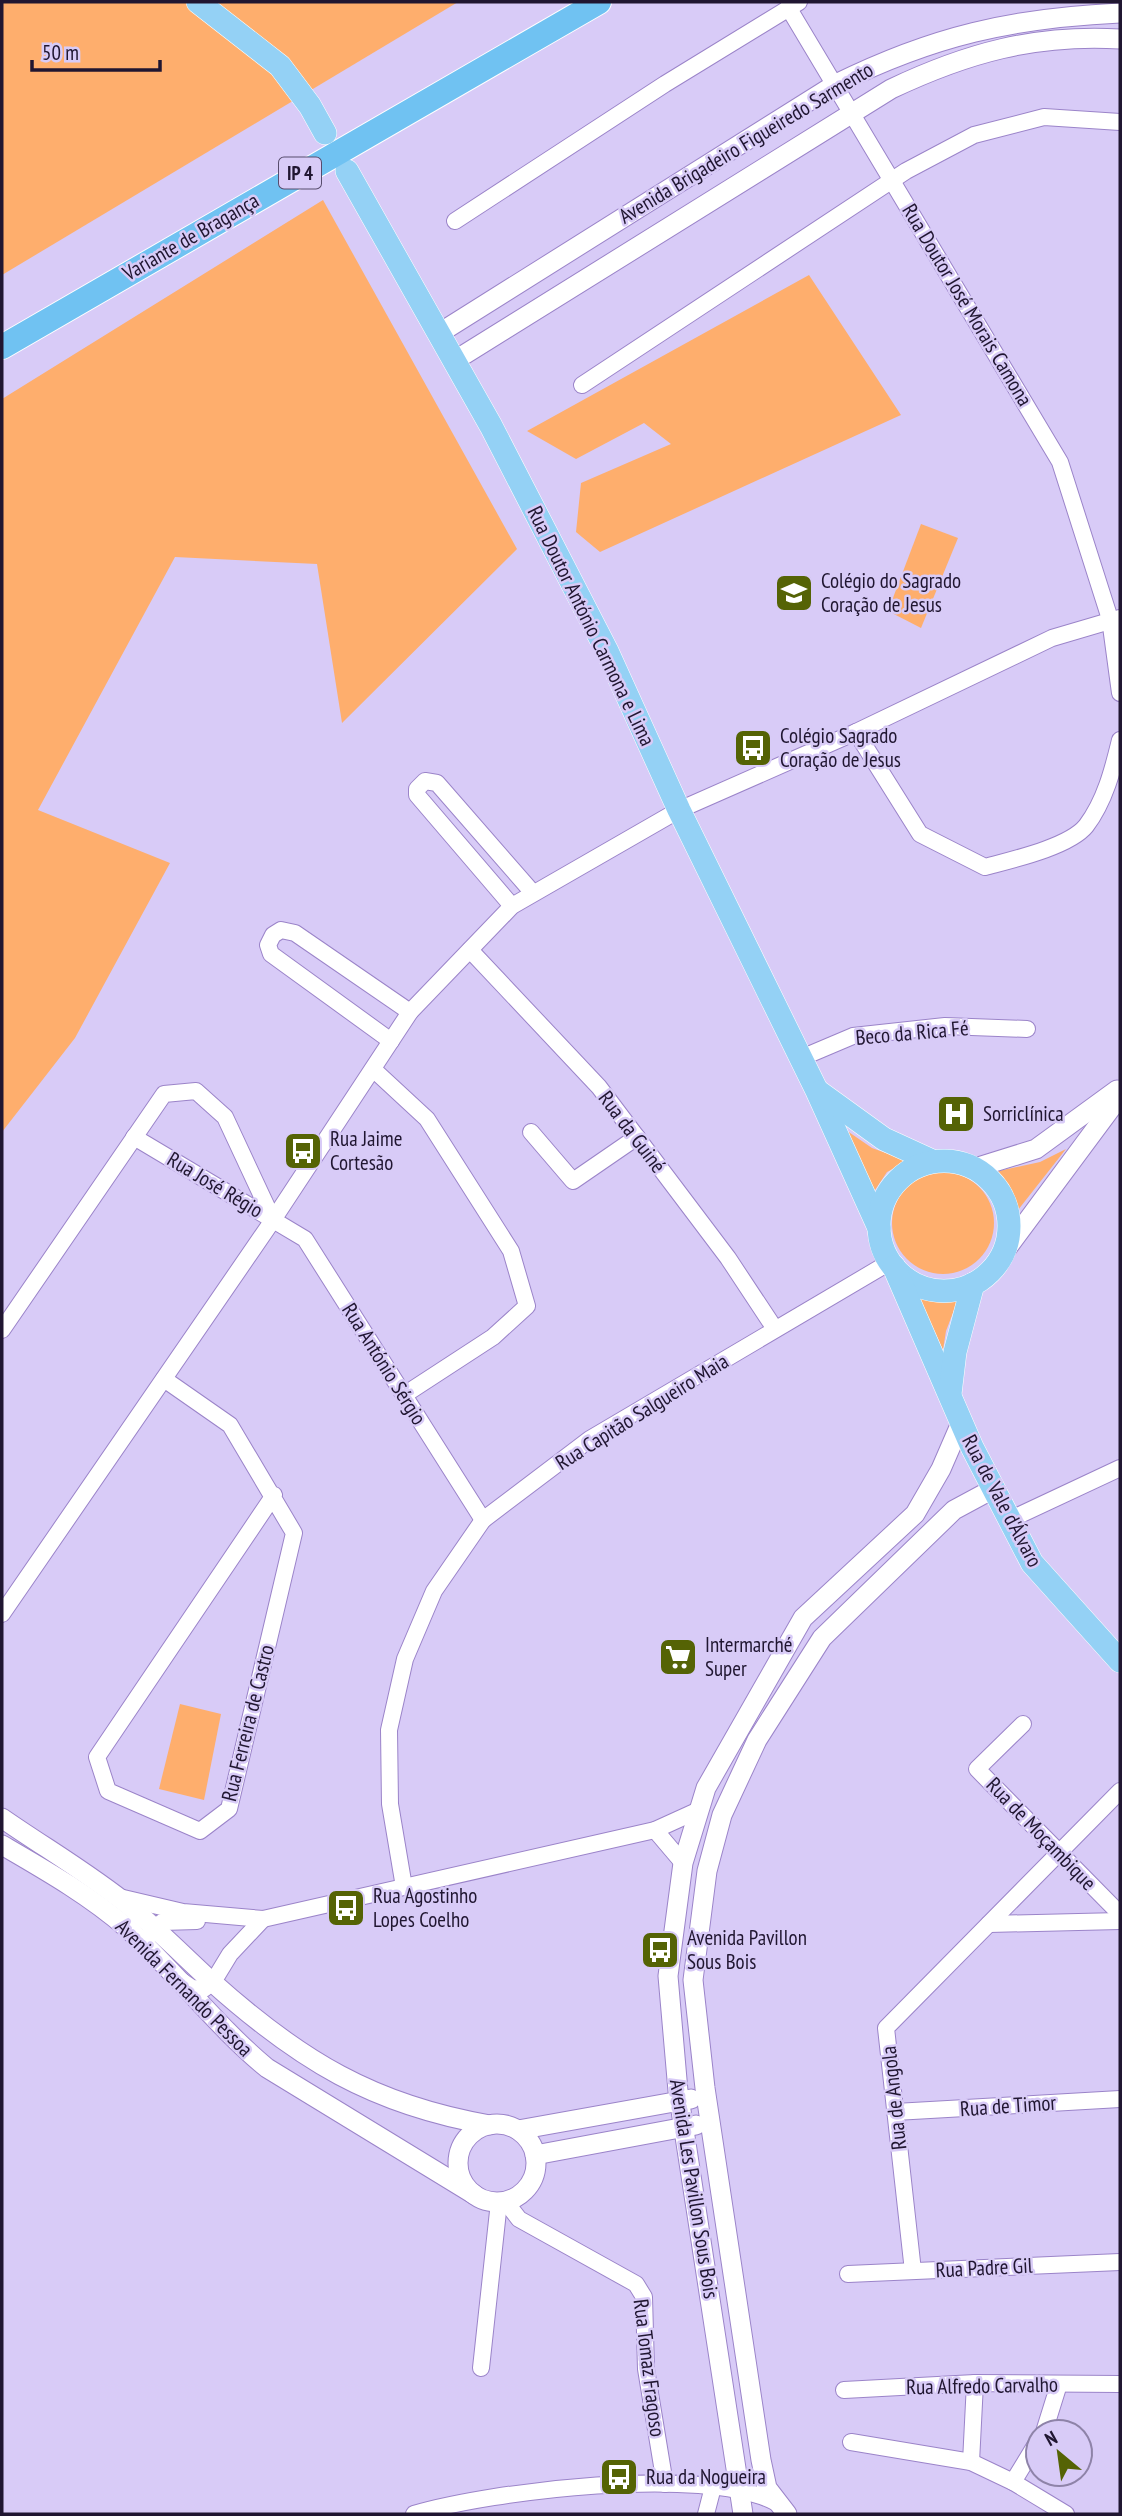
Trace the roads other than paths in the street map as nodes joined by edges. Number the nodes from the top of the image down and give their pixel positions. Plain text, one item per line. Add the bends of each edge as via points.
1 (198, 2) edge
2 (599, 2) edge
3 (794, 4) edge
4 (1120, 13) edge
5 (1120, 39) edge
6 (835, 84) junction
7 (851, 112) junction
8 (1120, 122) edge
9 (325, 133) dead end
10 (346, 171) dead end
11 (893, 181) junction
12 (455, 221) dead end
13 (438, 334) junction
14 (2, 348) edge
15 (454, 361) junction
16 (582, 385) dead end
17 (1115, 618) edge
18 (1120, 693) edge
19 (856, 733) junction
20 (1120, 740) edge
21 (679, 810) junction
22 (533, 894) junction
23 (512, 906) junction
24 (470, 950) junction
25 (410, 1012) junction
26 (1027, 1029) dead end
27 (391, 1041) junction
28 (801, 1059) junction
29 (373, 1069) junction
30 (1120, 1087) edge
31 (817, 1091) junction
32 (1120, 1096) edge
33 (531, 1132) dead end
34 (134, 1137) junction
35 (636, 1137) junction
36 (932, 1161) junction
37 (975, 1168) junction
38 (273, 1220) junction
39 (879, 1228) junction
40 (1004, 1251) junction
41 (892, 1265) junction
42 (974, 1284) junction
43 (775, 1329) junction
44 (2, 1330) edge
45 (164, 1379) junction
46 (404, 1395) junction
47 (950, 1397) junction
48 (961, 1423) junction
49 (1120, 1468) edge
50 (993, 1489) junction
51 (274, 1496) junction
52 (483, 1520) junction
53 (1009, 1520) junction
54 (2, 1614) edge
55 (1120, 1661) edge
56 (1023, 1724) dead end
57 (1120, 1791) edge
58 (699, 1810) junction
59 (2, 1818) edge
60 (655, 1830) junction
61 (2, 1845) edge
62 (1060, 1853) junction
63 (683, 1863) junction
64 (404, 1887) junction
65 (115, 1895) junction
66 (1120, 1914) edge
67 (227, 1917) junction
68 (263, 1919) junction
69 (1120, 1921) edge
70 (989, 1924) junction
71 (148, 1936) junction
72 (170, 1972) junction
73 (213, 1982) junction
74 (706, 2097) junction
75 (1120, 2099) edge
76 (680, 2101) junction
77 (895, 2112) junction
78 (710, 2123) junction
79 (490, 2125) junction
80 (684, 2126) junction
81 (518, 2130) junction
82 (535, 2155) junction
83 (475, 2195) junction
84 (502, 2201) junction
85 (1120, 2262) edge
86 (913, 2271) junction
87 (848, 2274) dead end
88 (481, 2368) dead end
89 (975, 2383) junction
90 (1059, 2384) junction
91 (1120, 2384) edge
92 (844, 2390) dead end
93 (1048, 2418) edge
94 (851, 2442) dead end
95 (971, 2462) junction
96 (1024, 2464) edge
97 (1013, 2482) junction
98 (665, 2484) junction
99 (713, 2487) junction
100 (738, 2490) junction
101 (781, 2508) edge
102 (442, 2510) edge
103 (414, 2514) edge
104 (706, 2514) edge
105 (743, 2514) edge
106 (1066, 2514) edge

1 - 9 main road via 280,66
2 - 14 highway, Variante de Bragança / IP 4
3 - 6 street, Rua Doutor José Morais Camona
3 - 12 street
4 - 6 street, Avenida Brigadeiro Figueiredo Sarmento via 993,25 934,42
5 - 7 street, Avenida Brigadeiro Figueiredo Sarmento via 1082,37 1019,44 944,64
6 - 7 street, Rua Doutor José Morais Camona
6 - 13 street, Avenida Brigadeiro Figueiredo Sarmento
7 - 11 street, Rua Doutor José Morais Camona
7 - 15 street, Avenida Brigadeiro Figueiredo Sarmento
8 - 11 street via 1044,117 974,135
10 - 13 main road, Rua Doutor António Carmona e Lima
11 - 16 street
11 - 17 street, Rua Doutor José Morais Camona via 1060,462
13 - 15 main road, Rua Doutor António Carmona e Lima
15 - 21 main road, Rua Doutor António Carmona e Lima via 607,651
17 - 18 street, Rua Doutor José Morais Camona
17 - 19 street via 1052,638
19 - 20 street via 920,834 985,867 1040,852 1084,827 1109,784
19 - 21 street
21 - 22 street
21 - 28 main road, Rua Doutor António Carmona e Lima
22 - 23 street
22 - 23 street via 437,783 425,782 417,795
23 - 24 street
24 - 25 street
24 - 35 street, Rua da Guiné via 598,1087
25 - 27 street
25 - 27 street via 295,933 281,930 273,935 268,945 271,954
26 - 28 street, Beco da Rica Fé via 945,1026 853,1036
27 - 29 street
28 - 31 main road, Rua Doutor António Carmona e Lima
29 - 38 street
29 - 46 street via 427,1119 511,1251 527,1306 493,1338
30 - 37 street via 1036,1149
31 - 36 main road, Rua Doutor António Carmona e Lima via 884,1139
31 - 39 main road, Rua Doutor António Carmona e Lima
32 - 40 street
33 - 35 street via 573,1181
34 - 38 street, Rua José Régio
34 - 38 street, Rua José Régio via 164,1094 197,1091 225,1117
34 - 44 street, Rua José Régio
35 - 43 street, Rua da Guiné via 728,1258
36 - 37 main road via 954,1161
36 - 39 main road via 899,1178 881,1210
37 - 40 main road via 991,1180 1005,1204 1009,1232
38 - 45 street
38 - 46 street, Rua António Sérgio via 305,1239
39 - 41 main road
40 - 42 main road via 992,1270
41 - 42 main road via 910,1282 931,1289 953,1290
41 - 43 street, Rua Capitão Salgueiro Maia
41 - 47 main road, Rua de Vale d'Álvaro
42 - 47 main road via 955,1352
43 - 52 street, Rua Capitão Salgueiro Maia via 590,1439
45 - 51 street, Rua Ferreira de Castro via 230,1425
45 - 54 street
46 - 52 street, Rua António Sérgio
47 - 48 main road, Rua de Vale d'Álvaro
48 - 50 main road, Rua de Vale d'Álvaro
48 - 58 street via 915,1514 803,1618 706,1788
49 - 53 street
50 - 53 main road, Rua de Vale d'Álvaro
50 - 74 street via 954,1510 822,1638 757,1740 722,1815 707,1871 693,1980
51 - 51 street, Rua Ferreira de Castro via 295,1532 229,1809 200,1831 108,1791 97,1757
52 - 64 street, Rua Capitão Salgueiro Maia via 435,1591 405,1660 389,1730 390,1804
53 - 55 main road, Rua de Vale d'Álvaro via 1032,1563
56 - 62 street, Rua de Moçambique via 977,1769
57 - 62 street, Rua de Angola
58 - 60 street
58 - 63 street
59 - 65 street
60 - 63 street
60 - 64 street
61 - 71 street, Avenida Fernando Pessoa
62 - 66 street, Rua de Moçambique
62 - 70 street, Rua de Angola
63 - 76 street, Avenida Les Pavillon Sous Bois via 668,1976
64 - 68 street
65 - 67 street via 183,1912
65 - 71 street
67 - 68 street
67 - 71 street via 162,1922
68 - 73 street via 230,1954
69 - 70 street
70 - 77 street, Rua de Angola via 886,2028
71 - 72 street, Avenida Fernando Pessoa
71 - 73 street
72 - 73 street via 192,1988 204,1989
72 - 83 street, Avenida Fernando Pessoa via 267,2068
73 - 79 street via 288,2044 388,2100 440,2117
74 - 76 street
74 - 78 street
75 - 77 street, Rua de Timor
76 - 80 street, Avenida Les Pavillon Sous Bois
76 - 81 street
77 - 86 street, Rua de Angola
78 - 80 street
78 - 101 street via 761,2460 767,2488
79 - 81 street
79 - 83 street via 468,2138 458,2162 460,2175
80 - 82 street
80 - 100 street, Avenida Les Pavillon Sous Bois
81 - 82 street
82 - 84 street via 526,2189
83 - 84 street
84 - 88 street
84 - 98 street, Rua Tomaz Fragoso via 519,2219 640,2290 646,2370
85 - 86 street, Rua Padre Gil
86 - 87 street, Rua Padre Gil
89 - 90 street, Rua Alfredo Carvalho
89 - 92 street, Rua Alfredo Carvalho
89 - 95 street
90 - 91 street, Rua Alfredo Carvalho
90 - 93 street
94 - 95 street
95 - 97 street
96 - 97 street
97 - 106 street
98 - 99 street
98 - 102 street via 515,2493
99 - 100 street
99 - 104 street
100 - 101 street
100 - 105 street, Avenida Les Pavillon Sous Bois
102 - 103 street

